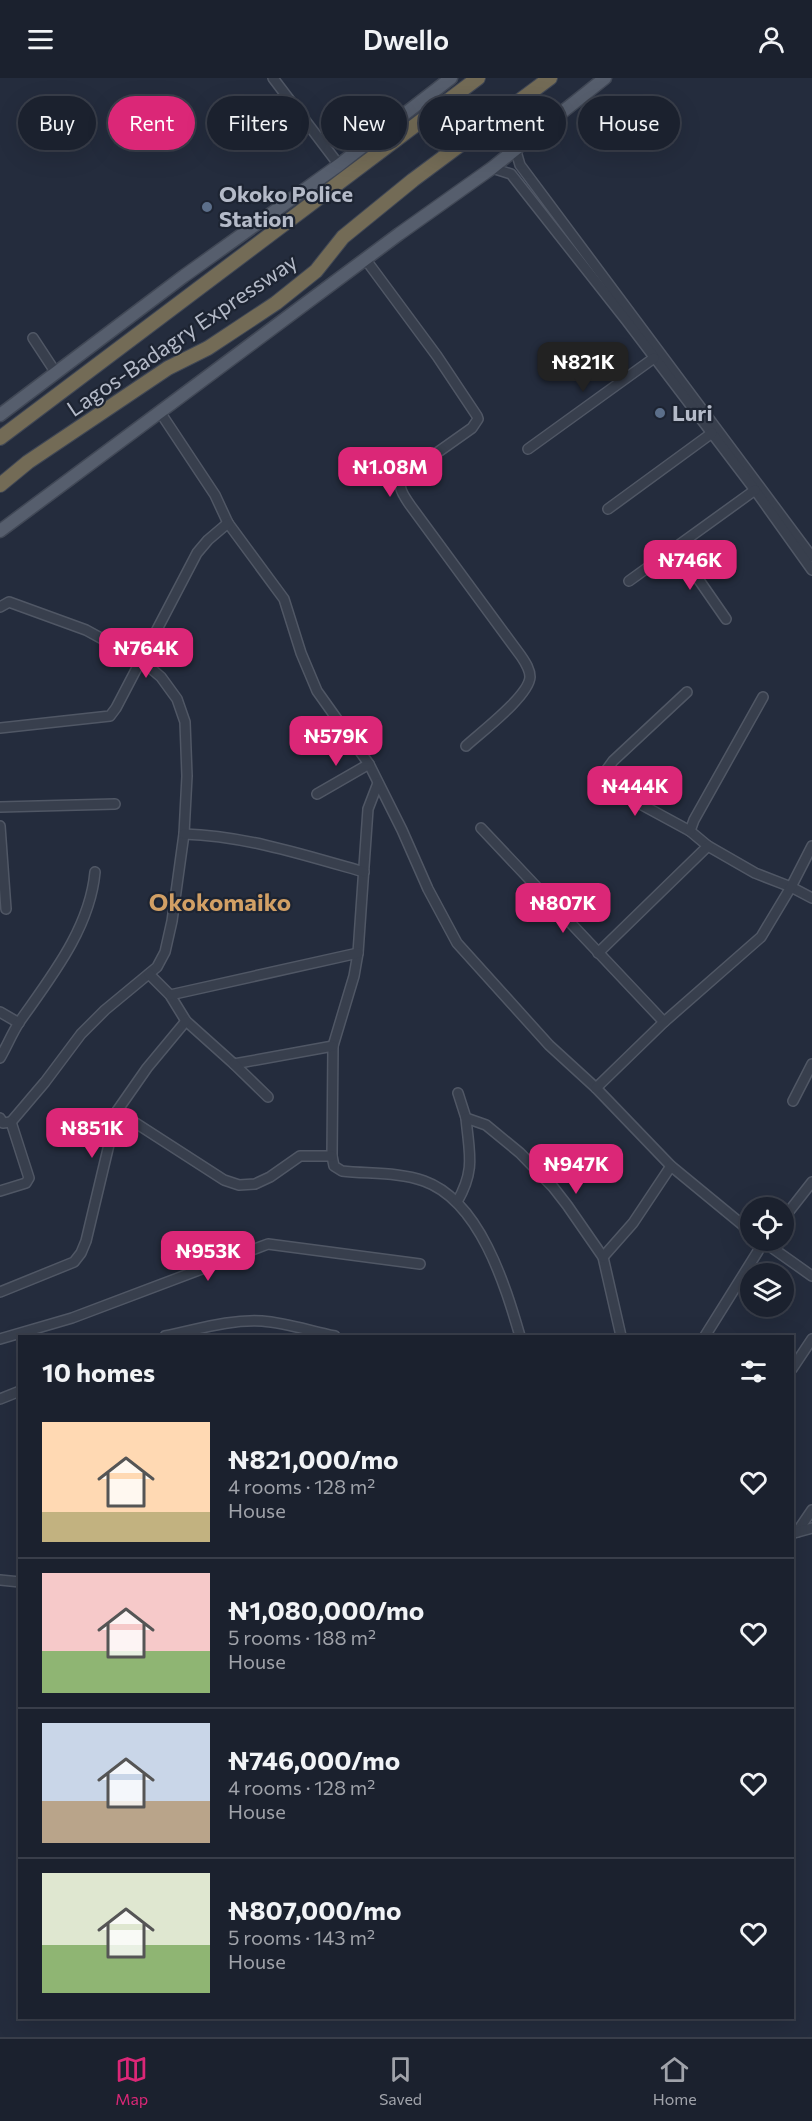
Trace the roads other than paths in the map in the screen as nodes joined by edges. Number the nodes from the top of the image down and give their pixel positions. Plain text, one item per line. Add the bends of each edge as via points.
1 (273, 78) edge
2 (452, 78) edge
3 (478, 78) edge
4 (550, 78) edge
5 (605, 78) edge
6 (566, 108) edge
7 (513, 150) edge
8 (516, 150) edge
9 (339, 165) junction
10 (492, 168) junction
11 (366, 260) junction
12 (33, 338) dead end
13 (654, 358) junction
14 (56, 373) junction
15 (160, 412) junction
16 (0, 415) edge
17 (712, 433) junction
18 (0, 438) edge
19 (528, 450) dead end
20 (0, 485) edge
21 (755, 490) junction
22 (608, 509) dead end
23 (228, 523) junction
24 (0, 531) edge
25 (676, 547) junction
26 (812, 557) edge
27 (812, 570) edge
28 (629, 581) dead end
29 (0, 607) edge
30 (726, 619) dead end
31 (141, 660) junction
32 (687, 692) dead end
33 (763, 697) dead end
34 (0, 728) edge
35 (466, 746) dead end
36 (369, 764) junction
37 (378, 783) junction
38 (317, 794) dead end
39 (115, 804) dead end
40 (0, 807) edge
41 (0, 826) edge
42 (481, 828) dead end
43 (690, 831) junction
44 (184, 834) junction
45 (708, 846) junction
46 (812, 846) edge
47 (95, 872) dead end
48 (364, 872) junction
49 (791, 887) junction
50 (812, 898) edge
51 (6, 909) dead end
52 (358, 953) junction
53 (598, 953) junction
54 (149, 974) junction
55 (170, 995) junction
56 (0, 1012) edge
57 (186, 1021) junction
58 (664, 1022) junction
59 (18, 1023) junction
60 (333, 1046) junction
61 (0, 1058) edge
62 (234, 1064) junction
63 (812, 1064) edge
64 (596, 1088) junction
65 (458, 1093) dead end
66 (268, 1097) dead end
67 (793, 1101) dead end
68 (117, 1111) junction
69 (466, 1118) junction
70 (3, 1122) edge
71 (332, 1156) junction
72 (671, 1166) junction
73 (812, 1182) edge
74 (0, 1191) edge
75 (457, 1202) junction
76 (794, 1205) edge
77 (740, 1223) edge
78 (757, 1251) edge
79 (777, 1251) edge
80 (603, 1257) junction
81 (420, 1264) dead end
82 (812, 1276) edge
83 (0, 1292) edge
84 (170, 1335) edge
85 (331, 1335) edge
86 (520, 1335) edge
87 (621, 1335) edge
88 (706, 1335) edge
89 (0, 1339) edge
90 (812, 1339) edge
91 (794, 1366) edge
92 (18, 1392) edge
93 (0, 1399) edge
94 (812, 1510) edge
95 (812, 1528) edge
96 (794, 1533) edge
97 (0, 1580) edge
98 (18, 1582) edge

1 - 9 street
2 - 9 main road, Lagos-Badagry Expressway
3 - 18 highway, Lagos-Badagry Expressway
4 - 20 highway, Lagos-Badagry Expressway via 343,237 316,271 276,303 208,348 168,368
5 - 6 main road, Lagos-Badagry Expressway
7 - 10 main road, Lagos-Badagry Expressway
8 - 26 street via 520,165
9 - 14 main road, Lagos-Badagry Expressway
10 - 11 main road, Lagos-Badagry Expressway
10 - 13 street via 511,174
11 - 15 main road, Lagos-Badagry Expressway
11 - 35 street via 478,419 472,428 407,474 400,486 521,656 530,675 520,695
12 - 14 street
13 - 17 street
13 - 19 street
14 - 16 main road, Lagos-Badagry Expressway
15 - 23 street via 215,495
15 - 24 main road, Lagos-Badagry Expressway
17 - 21 street
17 - 22 street
21 - 25 street
21 - 27 street
23 - 31 street via 197,553
23 - 36 street via 284,599 316,691
25 - 28 street
25 - 30 street
29 - 31 street via 9,602 86,630
31 - 34 street via 110,716
31 - 44 street via 161,677 177,699 185,723
32 - 43 street via 613,761 604,779 609,787
33 - 43 street
36 - 37 street
36 - 38 street
37 - 48 street via 368,809
37 - 64 street via 457,943 549,1045
39 - 40 street
41 - 51 street
42 - 53 street
43 - 45 street
44 - 48 street via 208,834 277,847
44 - 54 street via 168,938 157,967
45 - 49 street via 755,873
45 - 53 street
46 - 49 street
47 - 59 street via 76,934 51,980
48 - 52 street
49 - 50 street
49 - 58 street via 761,937
52 - 55 street
52 - 60 street
53 - 58 street
54 - 55 street
54 - 70 street via 81,1034 45,1082
55 - 57 street
56 - 59 street
57 - 62 street
57 - 68 street
58 - 64 street
59 - 61 street
60 - 62 street
60 - 71 street
62 - 66 street
63 - 67 street
64 - 72 street
65 - 69 street
68 - 71 street via 224,1180 239,1185 255,1184 270,1177 300,1155
68 - 83 street via 79,1257
69 - 75 street via 470,1167 466,1187
69 - 80 street via 486,1125 520,1153 553,1187
70 - 74 street via 29,1175 28,1181 20,1186
71 - 75 street via 336,1168 342,1171 423,1180
72 - 77 street
72 - 80 street via 633,1223
73 - 76 street
75 - 86 street via 491,1255
78 - 88 street
79 - 82 street
80 - 87 street
81 - 89 street via 268,1244 72,1318
84 - 85 street via 236,1321 286,1324
90 - 91 street
92 - 93 street
94 - 96 street
95 - 96 street
97 - 98 street

